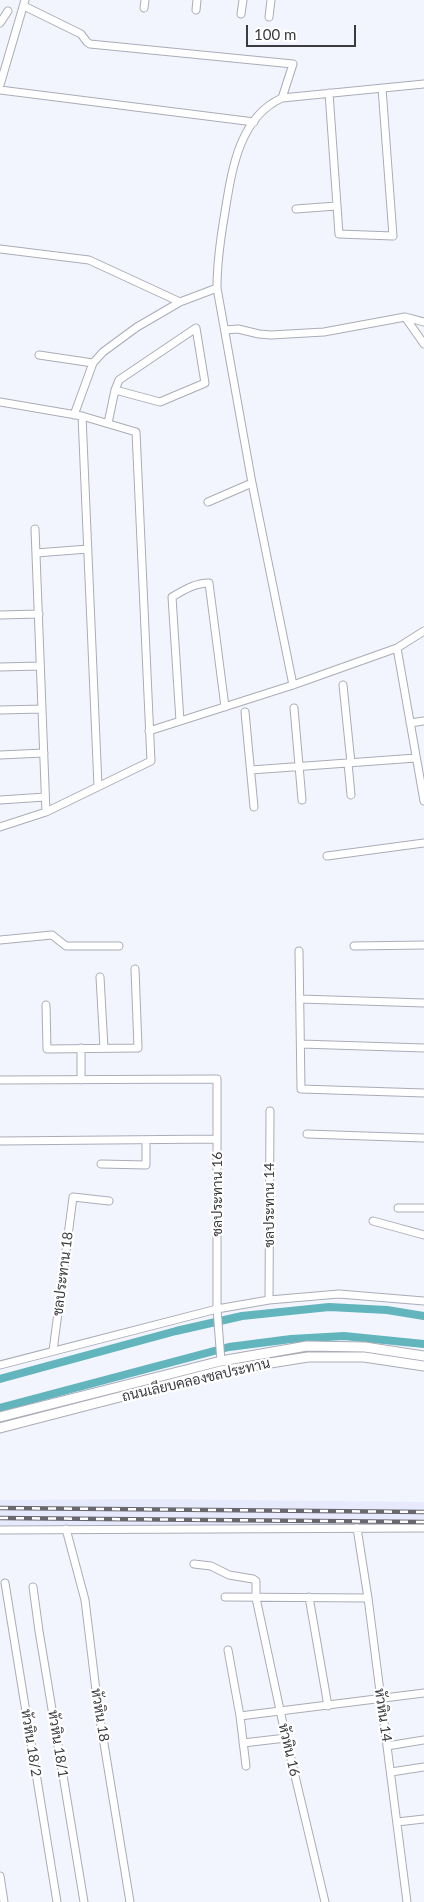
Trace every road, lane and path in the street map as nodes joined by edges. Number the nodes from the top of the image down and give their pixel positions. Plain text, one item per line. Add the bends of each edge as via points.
1 (145, 0) edge
2 (197, 0) edge
3 (243, 0) edge
4 (271, 0) edge
5 (25, 3) edge
6 (144, 8) dead end
7 (196, 10) dead end
8 (8, 11) dead end
9 (241, 14) dead end
10 (269, 17) dead end
11 (0, 23) edge
12 (0, 56) edge
13 (8, 60) junction
14 (0, 84) edge
15 (424, 84) edge
16 (382, 88) junction
17 (0, 90) edge
18 (329, 93) junction
19 (282, 98) junction
20 (254, 122) junction
21 (336, 206) junction
22 (296, 209) dead end
23 (0, 249) edge
24 (216, 288) junction
25 (180, 302) junction
26 (404, 317) junction
27 (424, 322) edge
28 (225, 330) junction
29 (424, 344) edge
30 (39, 355) dead end
31 (93, 362) junction
32 (115, 390) junction
33 (0, 402) edge
34 (78, 415) junction
35 (108, 423) junction
36 (252, 483) junction
37 (208, 502) dead end
38 (36, 529) dead end
39 (88, 549) junction
40 (36, 553) junction
41 (39, 614) junction
42 (0, 615) edge
43 (424, 632) edge
44 (397, 648) junction
45 (40, 666) junction
46 (0, 667) edge
47 (293, 685) junction
48 (343, 685) dead end
49 (225, 707) junction
50 (294, 708) dead end
51 (42, 709) junction
52 (0, 710) edge
53 (245, 712) dead end
54 (424, 720) edge
55 (180, 721) junction
56 (410, 723) junction
57 (150, 731) junction
58 (44, 754) junction
59 (0, 755) edge
60 (416, 758) junction
61 (349, 763) junction
62 (299, 767) junction
63 (251, 770) junction
64 (98, 786) junction
65 (351, 794) dead end
66 (45, 797) junction
67 (0, 800) edge
68 (302, 800) dead end
69 (424, 801) edge
70 (254, 806) dead end
71 (46, 812) junction
72 (0, 827) edge
73 (424, 843) edge
74 (327, 856) dead end
75 (0, 940) edge
76 (424, 945) edge
77 (119, 946) dead end
78 (354, 946) dead end
79 (298, 951) dead end
80 (135, 969) dead end
81 (100, 977) dead end
82 (300, 999) junction
83 (424, 1003) edge
84 (46, 1005) dead end
85 (301, 1044) junction
86 (80, 1048) junction
87 (104, 1048) junction
88 (424, 1048) edge
89 (0, 1080) edge
90 (81, 1080) junction
91 (424, 1093) edge
92 (270, 1111) dead end
93 (307, 1134) dead end
94 (424, 1138) edge
95 (216, 1139) junction
96 (146, 1140) junction
97 (0, 1142) edge
98 (101, 1164) dead end
99 (109, 1201) dead end
100 (398, 1208) dead end
101 (424, 1208) edge
102 (373, 1221) dead end
103 (424, 1235) edge
104 (269, 1300) junction
105 (424, 1301) edge
106 (217, 1309) junction
107 (53, 1351) junction
108 (424, 1356) edge
109 (221, 1361) junction
110 (0, 1364) edge
111 (424, 1366) edge
112 (0, 1417) edge
113 (0, 1428) edge
114 (357, 1528) junction
115 (424, 1528) edge
116 (66, 1529) junction
117 (0, 1530) edge
118 (194, 1564) dead end
119 (5, 1583) dead end
120 (33, 1587) dead end
121 (225, 1597) dead end
122 (309, 1597) junction
123 (256, 1598) junction
124 (368, 1598) junction
125 (228, 1650) dead end
126 (424, 1693) edge
127 (381, 1699) junction
128 (328, 1706) junction
129 (280, 1712) junction
130 (240, 1716) junction
131 (286, 1738) junction
132 (424, 1740) edge
133 (243, 1743) junction
134 (387, 1746) junction
135 (246, 1766) dead end
136 (424, 1767) edge
137 (390, 1772) junction
138 (424, 1818) edge
139 (397, 1822) junction
140 (0, 1876) edge
141 (4, 1902) edge
142 (57, 1902) edge
143 (84, 1902) edge
144 (130, 1902) edge
145 (325, 1902) edge
146 (407, 1902) edge

1 - 6 street
2 - 7 street
3 - 9 street
4 - 10 street
5 - 13 street
5 - 19 street via 81,34 90,44 293,64
8 - 11 street
12 - 13 street
13 - 14 street
15 - 16 street
16 - 18 street
16 - 21 street via 393,236 339,234
17 - 20 street
18 - 19 street
18 - 21 street
19 - 20 street
20 - 24 street via 233,165 216,266
21 - 22 street
23 - 25 street via 89,260
24 - 25 street
24 - 28 street
25 - 31 street via 137,326
26 - 27 street
26 - 28 street via 324,332 265,334
26 - 29 street
28 - 36 street
30 - 31 street
31 - 34 street
32 - 32 street via 119,380 196,328 205,383 160,402
32 - 35 street
33 - 34 street
34 - 35 street
34 - 39 street
35 - 57 street via 136,432
36 - 37 street
36 - 47 street
38 - 40 street
39 - 40 street
39 - 64 street
40 - 41 street
41 - 42 street
41 - 45 street
43 - 44 street
44 - 47 street
44 - 56 street
45 - 46 street
45 - 51 street
47 - 49 street
48 - 61 street
49 - 55 street
49 - 55 street via 209,584 202,583 172,597
50 - 62 street
51 - 52 street
51 - 58 street
53 - 63 street
54 - 56 street
55 - 57 street
56 - 60 street
57 - 64 street via 151,761
58 - 59 street
58 - 66 street
60 - 61 street
60 - 69 street
61 - 62 street
61 - 65 street
62 - 63 street
62 - 68 street
63 - 70 street
64 - 71 street
66 - 67 street
66 - 71 street
71 - 72 street
73 - 74 street
75 - 77 street via 52,934 66,946
76 - 78 street
79 - 82 street
80 - 87 street via 138,1048
81 - 87 street
82 - 83 street
82 - 85 street
84 - 86 street via 47,1049
85 - 88 street
85 - 91 street via 301,1089
86 - 87 street
86 - 90 street
89 - 90 street
90 - 95 street, ชลประทาน 16 via 217,1079
92 - 104 street, ชลประทาน 14
93 - 94 street
95 - 96 street
95 - 106 street, ชลประทาน 16
96 - 97 street
96 - 98 street via 146,1164
99 - 107 street, ชลประทาน 18 via 73,1197
100 - 101 street
102 - 103 street
104 - 105 street via 339,1294
104 - 106 street
106 - 107 street
106 - 109 street, ชลประทาน 16
107 - 110 street
108 - 109 street, ถนนเลียบคลองชลประทาน via 365,1347 308,1346
109 - 112 street, ถนนเลียบคลองชลประทาน
111 - 113 street, ถนนเลียบคลองชลประทาน via 364,1357 308,1356 220,1372
114 - 115 street
114 - 116 street
114 - 124 street, หัวหิน 14
116 - 117 street
116 - 144 street, หัวหิน 18 via 85,1600 98,1707
118 - 123 street, หัวหิน 16 via 253,1579 256,1581
119 - 142 street, หัวหิน 18/2
120 - 143 street, หัวหิน 18/1
121 - 123 street
122 - 123 street
122 - 124 street
122 - 128 street
123 - 129 street, หัวหิน 16
124 - 127 street, หัวหิน 14
125 - 130 street
126 - 127 street
127 - 128 street
127 - 134 street, หัวหิน 14
128 - 129 street
129 - 130 street
129 - 131 street, หัวหิน 16
130 - 133 street
131 - 133 street
131 - 145 street, หัวหิน 16
132 - 134 street
133 - 135 street
134 - 137 street, หัวหิน 14
136 - 137 street
137 - 139 street, หัวหิน 14
138 - 139 street
139 - 146 street, หัวหิน 14
140 - 141 street

